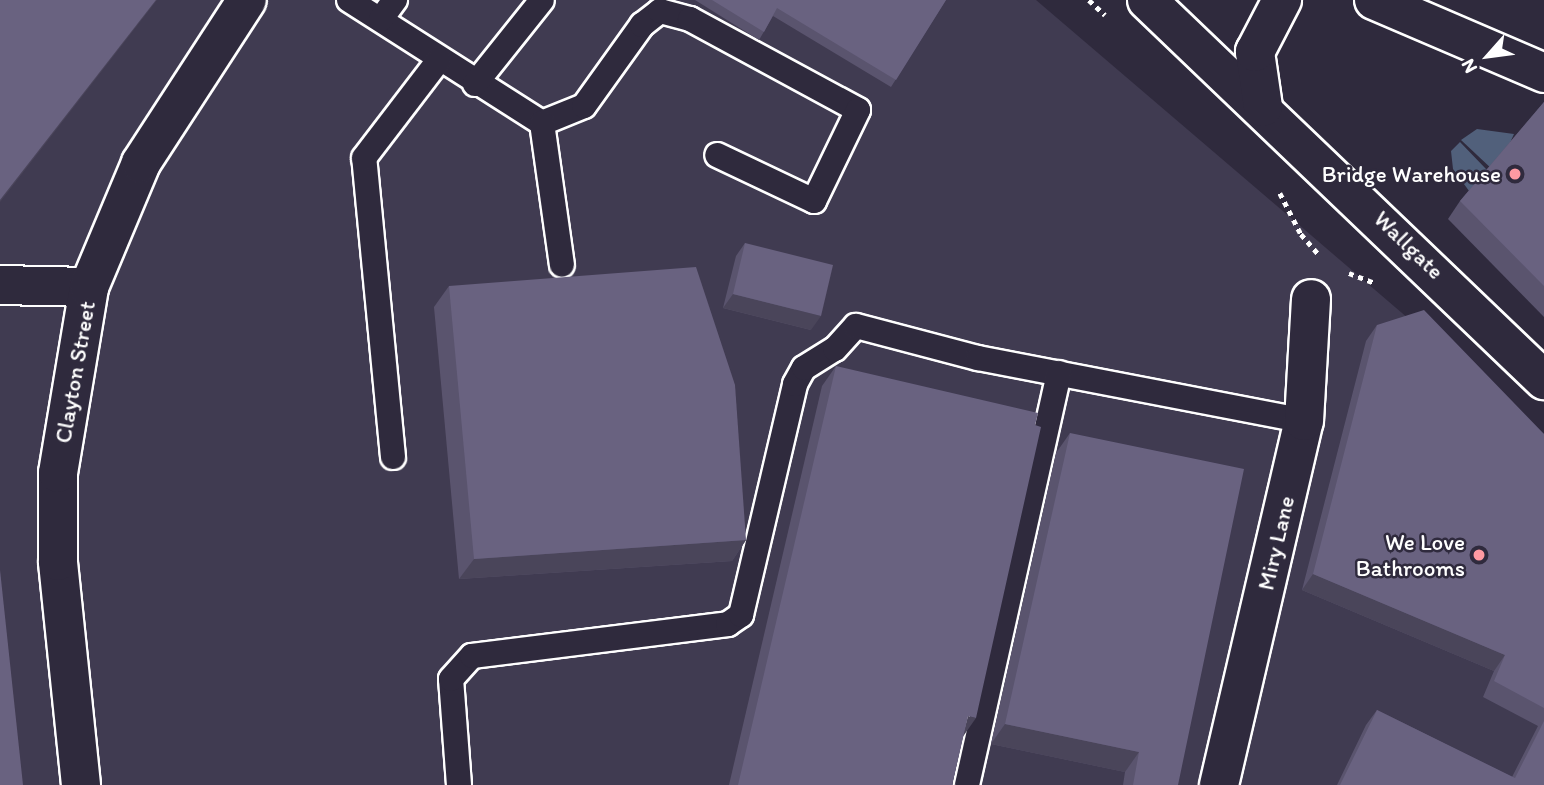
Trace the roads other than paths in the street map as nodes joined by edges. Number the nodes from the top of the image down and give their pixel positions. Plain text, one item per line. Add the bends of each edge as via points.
1 (247, 0) edge
2 (349, 0) edge
3 (542, 0) edge
4 (1147, 0) edge
5 (1282, 0) edge
6 (1374, 0) edge
7 (388, 10) edge
8 (439, 60) junction
9 (1542, 67) edge
10 (475, 84) junction
11 (1263, 107) junction
12 (542, 123) junction
13 (717, 155) dead end
14 (562, 265) dead end
15 (0, 285) edge
16 (89, 287) junction
17 (1311, 299) dead end
18 (1059, 373) junction
19 (1544, 380) edge
20 (1304, 421) junction
21 (393, 457) dead end
22 (81, 785) edge
23 (458, 785) edge
24 (967, 785) edge
25 (1219, 785) edge

1 - 16 main road, Clayton Street via 141,163
2 - 7 lane
3 - 10 lane
4 - 11 main road, Wallgate
5 - 11 main road via 1255,52
6 - 9 main road
7 - 8 lane
8 - 10 lane
8 - 21 lane via 364,158
10 - 12 lane
11 - 19 main road, Wallgate
12 - 13 lane via 584,106 642,25 660,10 691,19 858,110 814,201
12 - 14 lane
15 - 16 main road
16 - 22 main road, Clayton Street via 58,473 58,561
17 - 20 main road, Miry Lane
18 - 20 lane
18 - 23 lane via 856,326 835,349 804,368 795,384 741,615 727,624 472,656 451,678
18 - 24 lane
20 - 25 main road, Miry Lane

